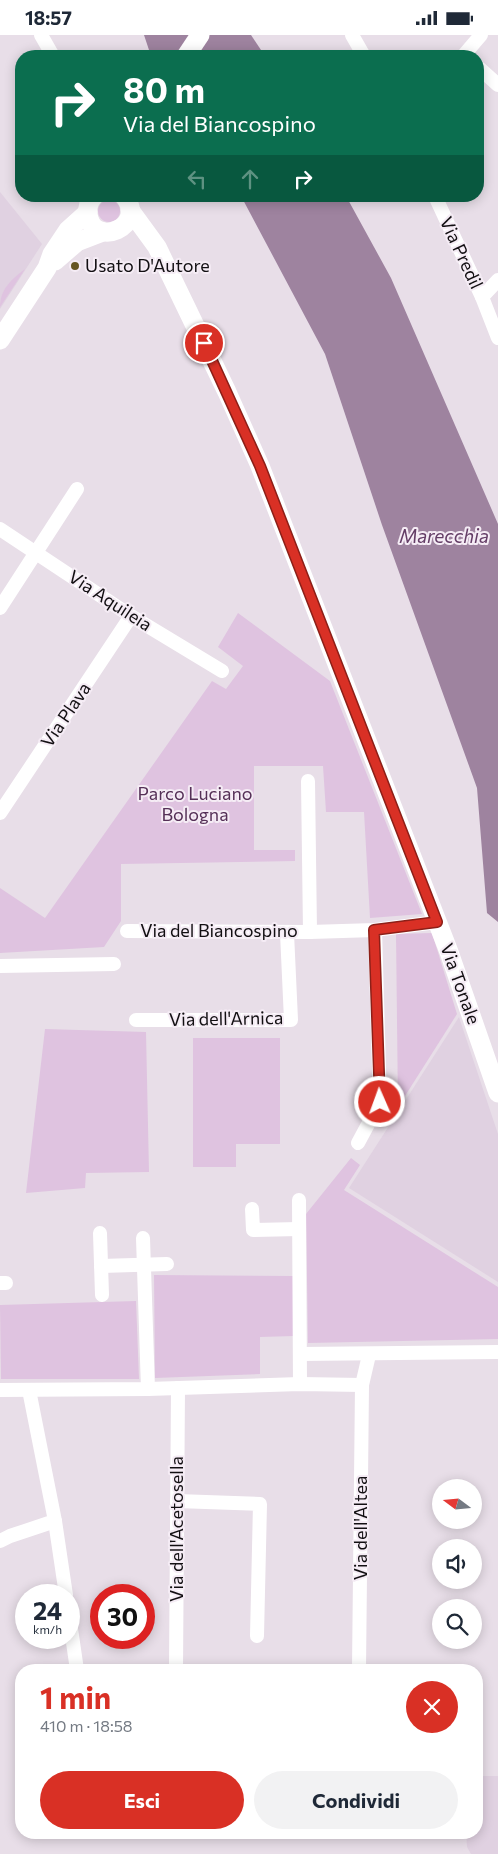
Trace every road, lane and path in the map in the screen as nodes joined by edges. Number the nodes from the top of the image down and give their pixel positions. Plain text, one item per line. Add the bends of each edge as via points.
1 (41, 35) edge
2 (200, 35) edge
3 (352, 35) edge
4 (481, 35) edge
5 (50, 50) edge
6 (190, 50) edge
7 (361, 50) edge
8 (469, 50) edge
9 (484, 72) edge
10 (498, 85) edge
11 (126, 202) edge
12 (127, 202) edge
13 (438, 202) edge
14 (91, 204) edge
15 (106, 232) junction
16 (166, 266) junction
17 (47, 268) junction
18 (498, 280) edge
19 (482, 297) junction
20 (498, 338) edge
21 (0, 340) edge
22 (77, 489) dead end
23 (0, 529) edge
24 (36, 553) junction
25 (0, 608) edge
26 (131, 616) junction
27 (222, 671) dead end
28 (308, 781) dead end
29 (0, 813) edge
30 (437, 922) junction
31 (374, 930) junction
32 (127, 931) dead end
33 (310, 932) junction
34 (287, 933) junction
35 (114, 964) dead end
36 (0, 966) edge
37 (136, 1020) dead end
38 (498, 1093) edge
39 (358, 1143) dead end
40 (300, 1200) dead end
41 (252, 1209) dead end
42 (299, 1229) junction
43 (100, 1233) dead end
44 (143, 1238) dead end
45 (167, 1264) dead end
46 (144, 1265) junction
47 (101, 1266) junction
48 (102, 1295) dead end
49 (498, 1352) edge
50 (300, 1355) junction
51 (369, 1355) junction
52 (300, 1384) junction
53 (362, 1385) junction
54 (178, 1388) junction
55 (148, 1389) junction
56 (0, 1390) edge
57 (29, 1390) junction
58 (177, 1501) junction
59 (55, 1521) junction
60 (0, 1541) edge
61 (64, 1584) edge
62 (257, 1637) dead end
63 (74, 1649) edge
64 (76, 1664) edge
65 (176, 1664) edge
66 (359, 1664) edge

1 - 5 street
2 - 6 street
3 - 7 street
4 - 8 street
9 - 10 street
11 - 15 street via 129,217 122,228
12 - 16 street, Via Tonale
13 - 19 street, Via Predil
14 - 15 street via 92,224
14 - 17 street via 68,230
15 - 16 street, Via Tonale via 145,245
15 - 17 street via 78,242
16 - 30 street, Via Tonale via 260,466
17 - 21 street
18 - 19 street
19 - 20 street, Via Predil
22 - 24 street
23 - 24 street, Via Aquileia
24 - 25 street
24 - 26 street, Via Aquileia
26 - 27 street, Via Aquileia
26 - 29 street, Via Plava
28 - 33 street, Via del Biancospino
30 - 31 street, Via del Biancospino
30 - 38 street, Via Tonale
31 - 33 street, Via del Biancospino
31 - 39 street via 380,1102
32 - 34 street, Via del Biancospino
33 - 34 street, Via del Biancospino
34 - 37 street, Via dell'Arnica via 291,1020
35 - 36 street
40 - 42 street
41 - 42 street via 253,1230
42 - 50 street
43 - 47 street
44 - 46 street
45 - 46 street
46 - 47 street
46 - 55 street
47 - 48 street
49 - 51 street
50 - 51 street
50 - 52 street
51 - 53 street, Via dell'Altea
52 - 53 street
52 - 54 street
53 - 66 street, Via dell'Altea
54 - 55 street
54 - 58 street, Via dell'Acetosella
55 - 57 street
56 - 57 street
57 - 59 street
58 - 62 street via 260,1504
58 - 65 street, Via dell'Acetosella
59 - 60 street
59 - 61 street
63 - 64 street

